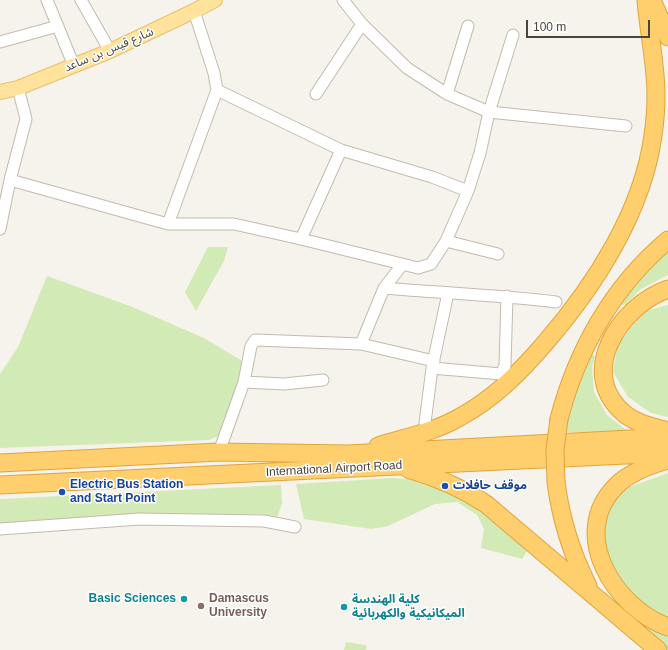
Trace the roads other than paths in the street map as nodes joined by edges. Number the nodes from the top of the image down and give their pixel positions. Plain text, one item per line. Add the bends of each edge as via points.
1 (47, 0) edge
2 (82, 0) edge
3 (215, 0) edge
4 (342, 0) edge
5 (646, 0) edge
6 (652, 0) edge
7 (194, 11) junction
8 (362, 24) junction
9 (58, 26) junction
10 (468, 26) dead end
11 (513, 35) dead end
12 (668, 37) edge
13 (0, 42) edge
14 (110, 51) junction
15 (74, 66) junction
16 (18, 88) junction
17 (1, 89) edge
18 (217, 90) junction
19 (316, 94) dead end
20 (447, 94) junction
21 (489, 112) junction
22 (626, 126) dead end
23 (341, 150) junction
24 (10, 180) junction
25 (468, 191) junction
26 (168, 224) junction
27 (0, 229) edge
28 (301, 239) junction
29 (668, 240) edge
30 (446, 241) junction
31 (498, 254) dead end
32 (402, 265) junction
33 (384, 288) junction
34 (668, 289) edge
35 (448, 294) junction
36 (507, 296) junction
37 (556, 302) dead end
38 (361, 344) junction
39 (433, 364) junction
40 (323, 380) dead end
41 (244, 382) junction
42 (425, 423) dead end
43 (668, 431) edge
44 (668, 437) edge
45 (219, 452) junction
46 (668, 452) edge
47 (348, 454) junction
48 (668, 460) edge
49 (0, 463) edge
50 (390, 466) junction
51 (0, 485) edge
52 (295, 527) dead end
53 (0, 529) edge
54 (592, 593) junction
55 (668, 627) edge
56 (658, 650) edge

1 - 9 street
2 - 14 street
3 - 7 main road, شارع قيس بن ساعد
4 - 8 street
5 - 47 highway via 656,88 653,137 637,195 619,236 597,274 574,308 526,365 486,400 430,432
6 - 12 highway
7 - 14 main road, شارع قيس بن ساعد
7 - 18 street
8 - 19 street
8 - 20 street via 407,68
9 - 13 street
9 - 15 street
10 - 20 street
11 - 21 street
14 - 15 main road, شارع قيس بن ساعد
15 - 16 main road, شارع قيس بن ساعد
16 - 17 main road, شارع قيس بن ساعد
16 - 24 street via 26,119
18 - 23 street
18 - 26 street
20 - 21 street
21 - 22 street
21 - 25 street
23 - 25 street via 432,177
23 - 28 street
24 - 26 street
24 - 27 street
25 - 30 street
26 - 28 street via 234,224
28 - 32 street
29 - 54 highway, bridge via 633,274 598,323 571,379 559,419 556,482 564,529
30 - 31 street
30 - 32 street via 431,264 418,268
32 - 33 street
33 - 35 street
33 - 38 street
34 - 43 highway via 647,299 631,311 612,336 604,362 604,380 609,395 625,414 639,423
35 - 36 street
35 - 39 street
36 - 37 street
36 - 39 street via 505,366 500,374
38 - 39 street
38 - 41 street via 255,340 250,346
39 - 42 street
40 - 41 street via 284,384
41 - 45 street
44 - 47 highway, International Airport Road
45 - 47 highway, International Airport Road
45 - 49 highway, International Airport Road
46 - 50 highway, International Airport Road
48 - 55 highway via 628,476 616,486 602,507 596,534 601,563 616,588 635,608
50 - 51 highway, International Airport Road
50 - 54 highway via 434,477 474,496 498,513
52 - 53 street via 264,521 140,519
54 - 56 highway

